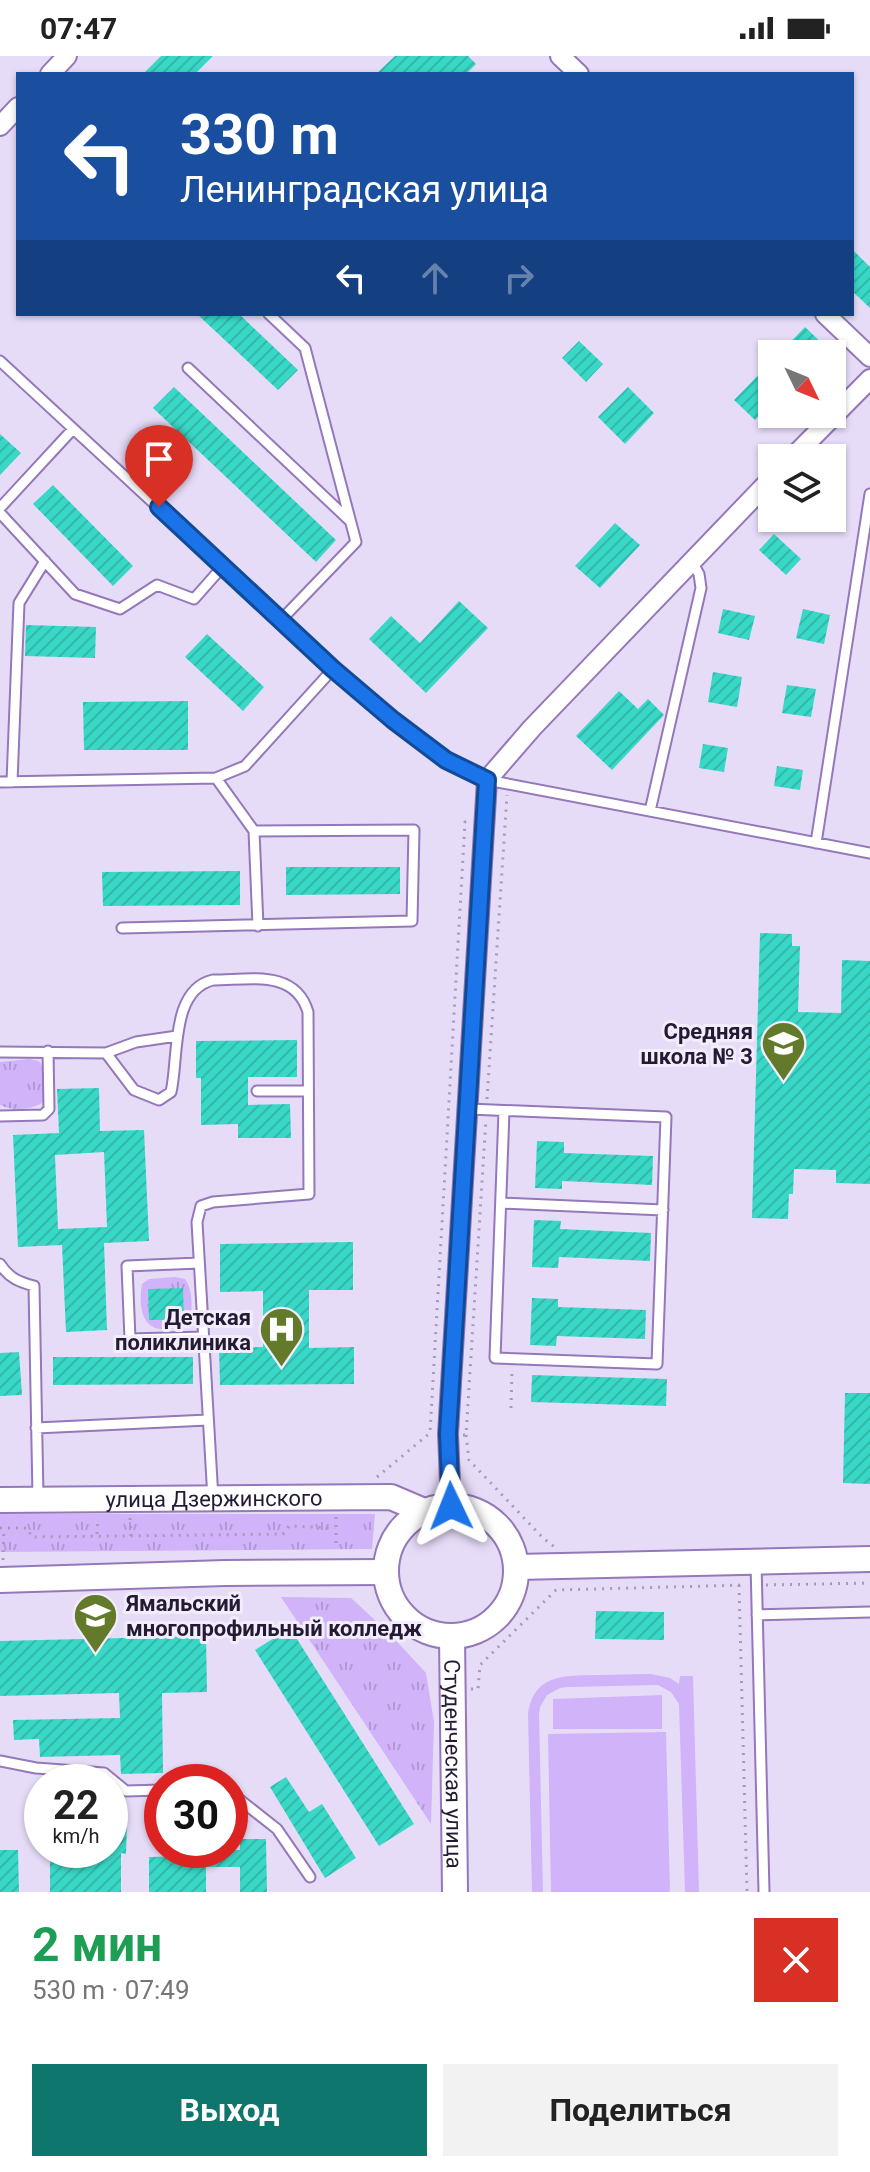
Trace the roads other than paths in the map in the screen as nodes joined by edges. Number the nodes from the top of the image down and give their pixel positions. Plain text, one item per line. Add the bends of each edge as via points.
1 (67, 56) edge
2 (560, 56) edge
3 (52, 72) edge
4 (577, 72) edge
5 (16, 109) edge
6 (0, 126) edge
7 (271, 316) edge
8 (827, 316) edge
9 (870, 357) edge
10 (0, 361) edge
11 (188, 368) dead end
12 (870, 379) edge
13 (73, 429) junction
14 (806, 444) edge
15 (758, 492) edge
16 (870, 494) edge
17 (0, 511) edge
18 (350, 521) junction
19 (45, 561) junction
20 (691, 561) junction
21 (224, 565) junction
22 (281, 620) junction
23 (333, 669) junction
24 (216, 778) junction
25 (487, 780) junction
26 (0, 782) edge
27 (12, 782) junction
28 (650, 811) junction
29 (254, 831) junction
30 (816, 843) junction
31 (870, 853) edge
32 (258, 926) junction
33 (122, 928) dead end
34 (177, 1036) junction
35 (48, 1051) junction
36 (0, 1052) edge
37 (106, 1053) junction
38 (257, 1091) dead end
39 (308, 1091) junction
40 (478, 1109) junction
41 (504, 1111) junction
42 (0, 1116) edge
43 (501, 1203) junction
44 (663, 1210) junction
45 (199, 1263) junction
46 (0, 1264) edge
47 (203, 1337) junction
48 (208, 1420) junction
49 (36, 1428) junction
50 (213, 1499) junction
51 (0, 1500) edge
52 (38, 1500) junction
53 (451, 1506) junction
54 (424, 1511) junction
55 (870, 1559) edge
56 (516, 1567) junction
57 (2, 1571) edge
58 (386, 1572) junction
59 (757, 1573) junction
60 (870, 1612) edge
61 (757, 1615) junction
62 (452, 1636) junction
63 (0, 1761) edge
64 (144, 1790) edge
65 (248, 1806) edge
66 (310, 1877) dead end
67 (455, 1892) edge
68 (764, 1892) edge

1 - 3 street
2 - 4 street
5 - 6 street
7 - 18 lane via 305,348
8 - 9 street
10 - 13 lane
11 - 18 lane
12 - 14 street
13 - 17 lane
13 - 21 lane
15 - 20 street
16 - 30 lane
17 - 19 lane
18 - 22 lane via 356,542
19 - 21 lane via 75,594 120,609 157,585 194,599
19 - 27 lane via 19,603
20 - 25 street
20 - 28 lane via 701,588
21 - 22 lane
22 - 23 lane
23 - 24 lane via 245,766
23 - 25 lane via 446,760
24 - 27 lane
24 - 29 lane
25 - 28 lane
25 - 40 street
26 - 27 lane
28 - 30 lane
29 - 32 lane
29 - 32 lane via 414,830 412,921
30 - 31 lane
32 - 33 lane
34 - 37 lane
34 - 37 lane via 171,1092 159,1100 134,1090
34 - 39 lane via 187,999 202,982 281,981 304,997 308,1012
35 - 36 lane
35 - 37 lane
35 - 42 lane via 49,1109 43,1115
38 - 39 lane
39 - 45 lane via 309,1194 201,1206
40 - 41 lane
40 - 53 street via 448,1434
41 - 43 lane
41 - 44 lane via 666,1117
43 - 44 lane
43 - 44 lane via 495,1358 657,1364
45 - 47 lane
45 - 47 lane via 127,1266 130,1339
46 - 49 lane via 18,1282 34,1286
47 - 48 lane
48 - 49 lane
48 - 50 lane
49 - 52 lane
50 - 52 street, улица Дзержинского
50 - 54 street, улица Дзержинского via 391,1497
51 - 52 street, улица Дзержинского
53 - 54 street
53 - 56 street via 475,1510 500,1527
54 - 58 street via 393,1539
55 - 59 street
56 - 59 street
56 - 62 street via 504,1610 473,1633
57 - 58 street
58 - 62 street via 391,1599 402,1616 437,1636
59 - 61 lane
60 - 61 lane
61 - 68 lane
62 - 67 street, Студенческая улица
63 - 64 lane via 104,1773 126,1791
65 - 66 lane via 277,1829

